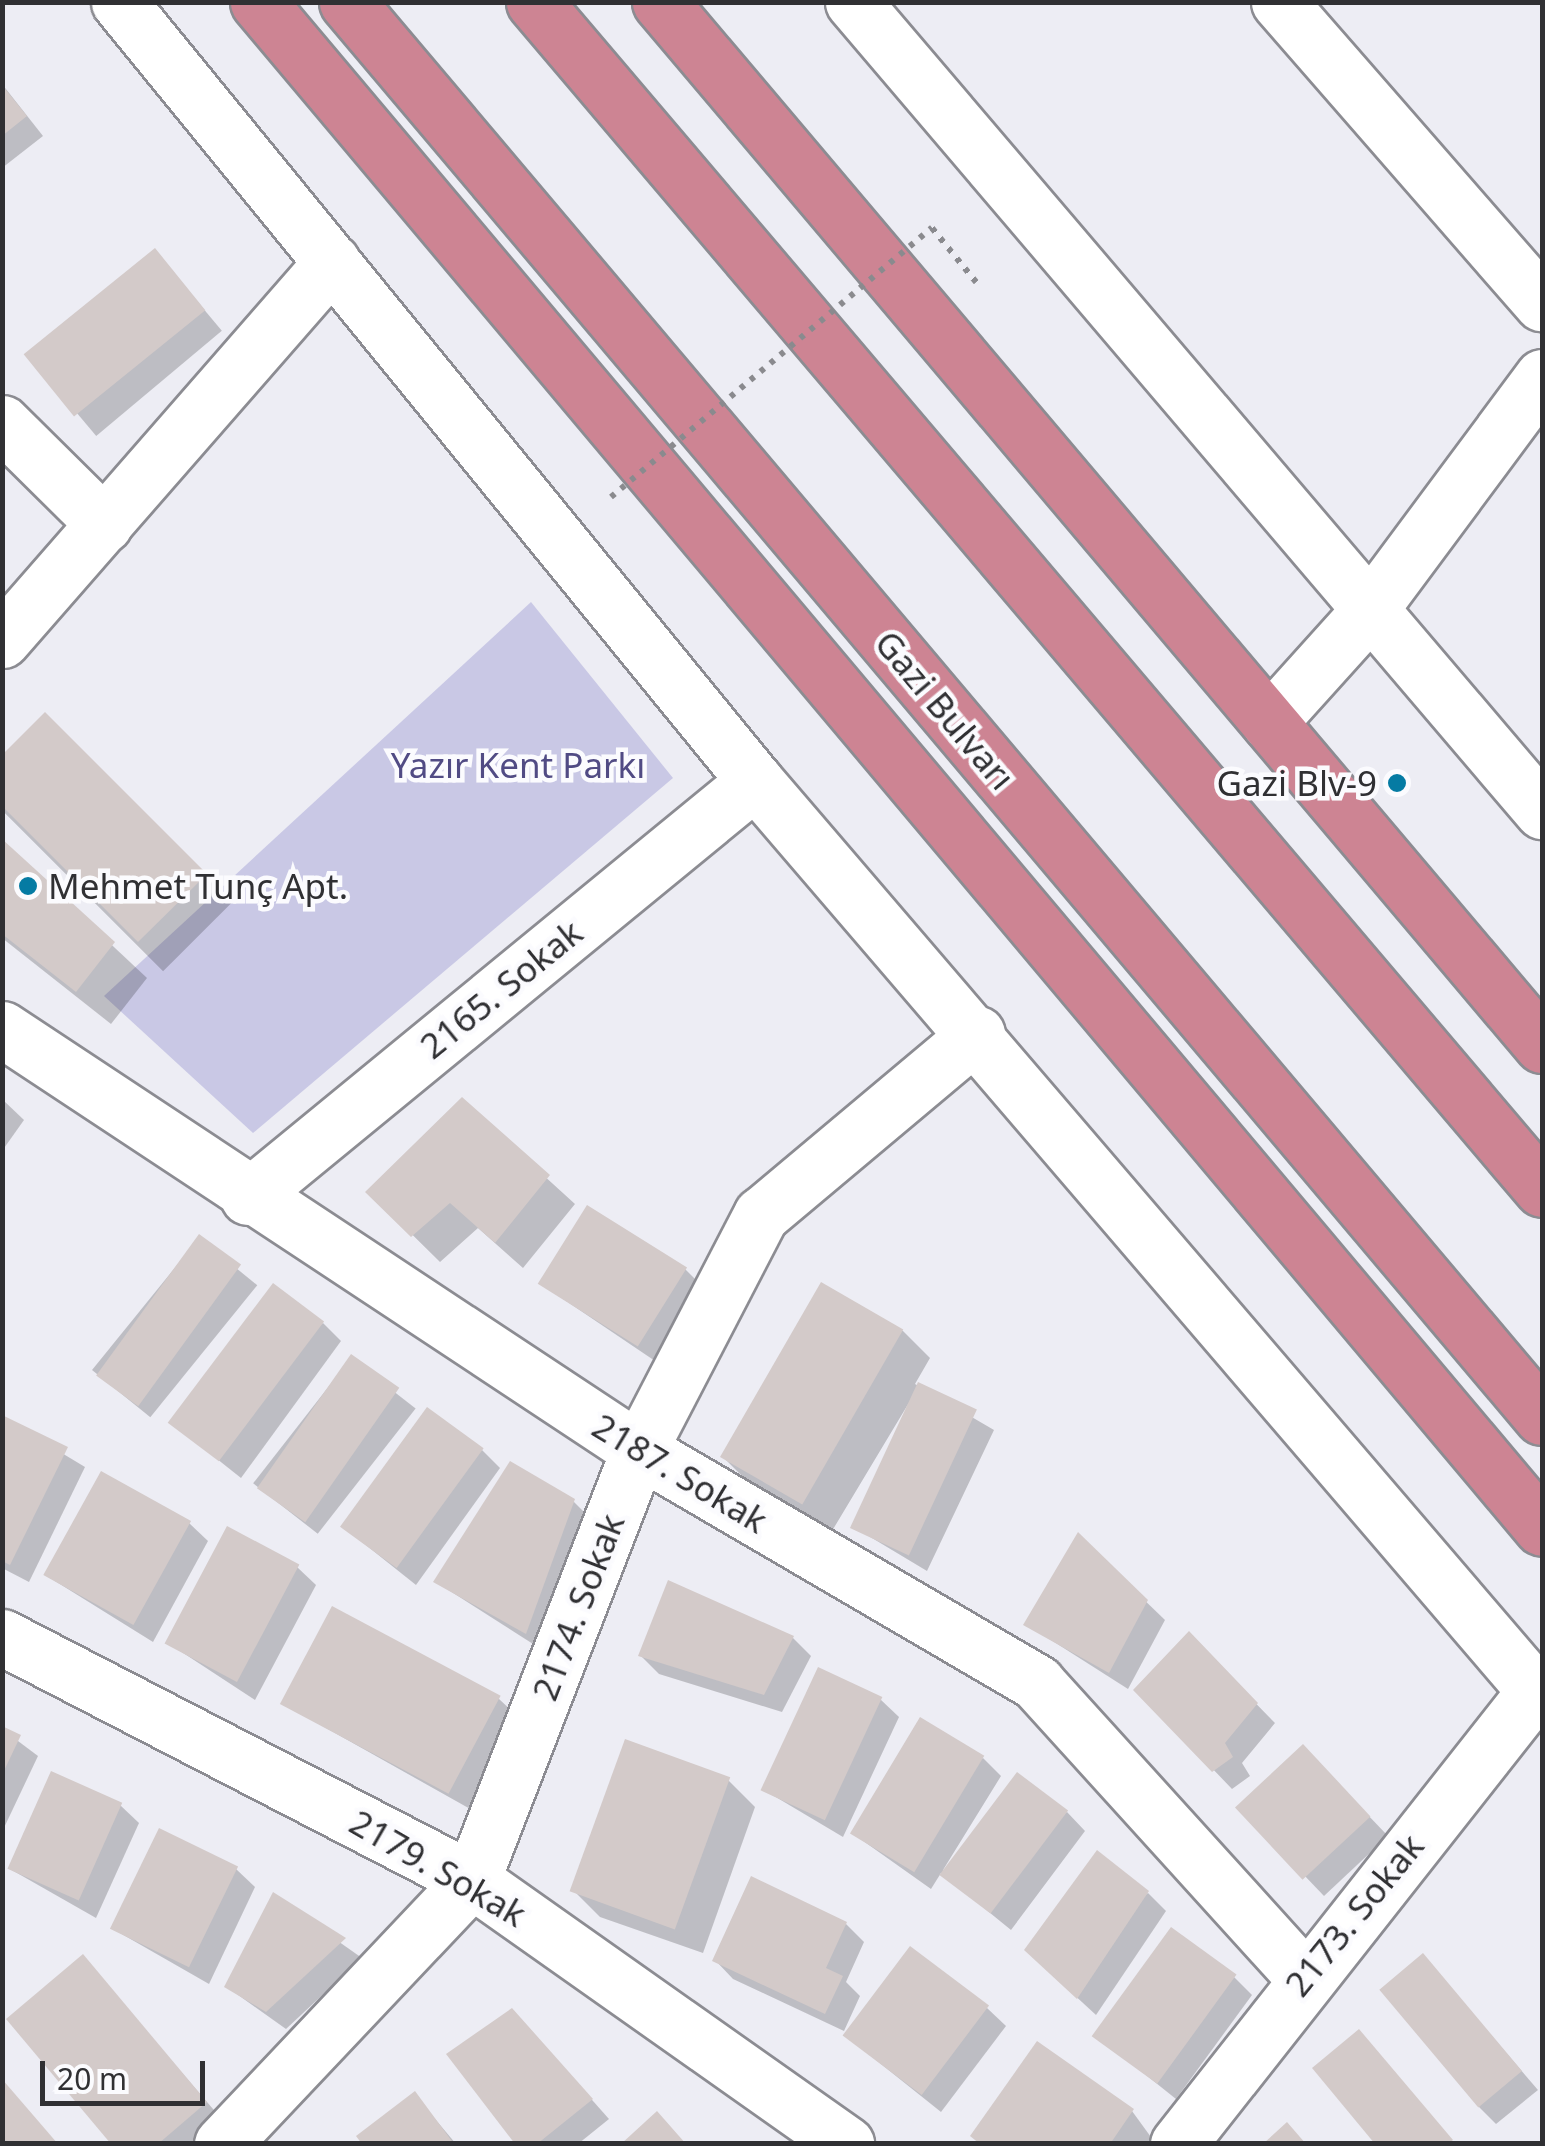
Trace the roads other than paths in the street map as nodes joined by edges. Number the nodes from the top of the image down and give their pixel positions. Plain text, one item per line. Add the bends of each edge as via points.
1 (119, 2) edge
2 (258, 2) edge
3 (347, 2) edge
4 (534, 2) edge
5 (660, 2) edge
6 (853, 2) edge
7 (1279, 2) edge
8 (332, 262) junction
9 (1542, 303) edge
10 (1542, 377) edge
11 (2, 423) edge
12 (104, 524) junction
13 (1367, 613) junction
14 (2, 640) edge
15 (1270, 722) junction
16 (755, 781) junction
17 (1542, 811) edge
18 (2, 1030) edge
19 (977, 1034) junction
20 (1542, 1045) edge
21 (1542, 1189) edge
22 (248, 1197) junction
23 (1542, 1417) edge
24 (639, 1450) junction
25 (1542, 1528) edge
26 (2, 1637) edge
27 (1539, 1695) edge
28 (472, 1880) junction
29 (1303, 1976) junction
30 (222, 2144) edge
31 (846, 2144) edge
32 (1178, 2144) edge

1 - 8 street
2 - 25 highway
3 - 23 highway, Gazi Bulvarı
4 - 21 highway
5 - 15 highway
6 - 13 street
7 - 9 street
8 - 12 street
8 - 16 street
10 - 13 street
11 - 12 street
12 - 14 street
13 - 15 street
13 - 17 street
15 - 20 highway
16 - 19 street
16 - 22 street, 2165. Sokak
18 - 22 street, 2187. Sokak
19 - 24 street, 2174. Sokak via 761,1215
19 - 27 street
22 - 24 street, 2187. Sokak
24 - 28 street, 2174. Sokak
24 - 29 street, 2187. Sokak via 1037,1683
26 - 28 street, 2179. Sokak
27 - 29 street, 2173. Sokak
28 - 30 street, 2174. Sokak
28 - 31 street, 2179. Sokak
29 - 32 street, 2173. Sokak

